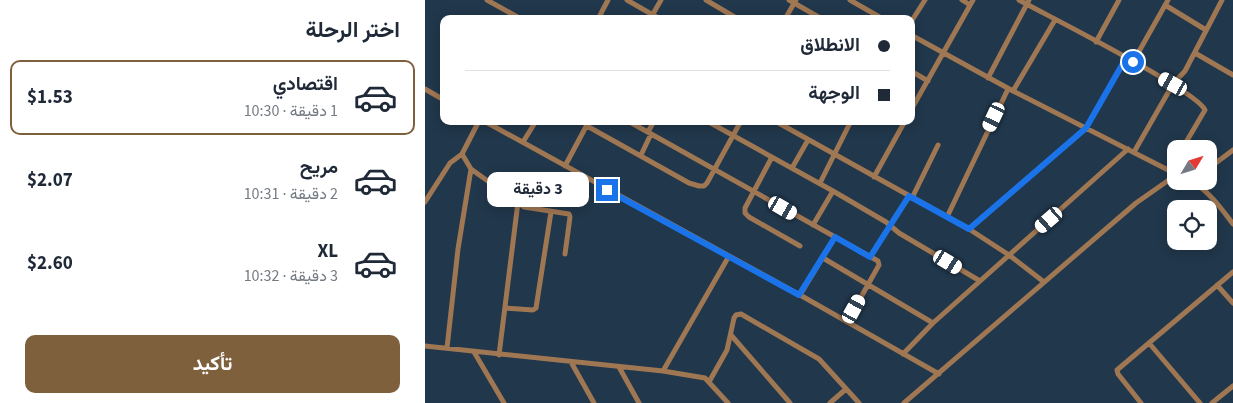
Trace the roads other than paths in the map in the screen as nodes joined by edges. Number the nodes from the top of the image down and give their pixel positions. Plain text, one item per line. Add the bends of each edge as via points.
1 (487, 0) edge
2 (608, 0) edge
3 (627, 0) edge
4 (661, 0) edge
5 (706, 0) edge
6 (850, 0) edge
7 (925, 0) edge
8 (962, 0) edge
9 (1019, 0) edge
10 (1112, 0) edge
11 (1221, 0) edge
12 (793, 1) edge
13 (859, 2) edge
14 (971, 2) edge
15 (1028, 2) edge
16 (1119, 2) edge
17 (1167, 2) edge
18 (514, 15) edge
19 (600, 15) edge
20 (648, 15) edge
21 (652, 15) edge
22 (731, 15) edge
23 (787, 15) edge
24 (816, 15) edge
25 (877, 15) edge
26 (915, 16) edge
27 (1055, 20) junction
28 (1206, 30) junction
29 (915, 37) edge
30 (1096, 42) junction
31 (1195, 52) junction
32 (944, 53) junction
33 (1126, 58) junction
34 (1133, 62) junction
35 (915, 73) edge
36 (1233, 75) edge
37 (988, 78) junction
38 (928, 81) junction
39 (1173, 84) junction
40 (425, 90) edge
41 (1010, 90) junction
42 (440, 98) edge
43 (915, 103) edge
44 (477, 125) edge
45 (491, 125) edge
46 (534, 125) edge
47 (587, 125) edge
48 (590, 125) edge
49 (635, 125) edge
50 (653, 125) edge
51 (714, 125) edge
52 (739, 125) edge
53 (787, 125) edge
54 (849, 125) edge
55 (903, 125) edge
56 (1086, 128) junction
57 (650, 133) junction
58 (733, 135) junction
59 (808, 140) junction
60 (1188, 140) edge
61 (523, 142) junction
62 (938, 145) dead end
63 (1131, 150) junction
64 (1233, 150) edge
65 (462, 154) junction
66 (834, 155) junction
67 (641, 156) junction
68 (773, 157) junction
69 (1217, 162) edge
70 (565, 166) junction
71 (792, 168) junction
72 (1167, 168) edge
73 (471, 169) junction
74 (715, 169) junction
75 (874, 177) junction
76 (1167, 181) edge
77 (820, 184) junction
78 (1204, 190) edge
79 (754, 191) junction
80 (833, 191) junction
81 (910, 197) junction
82 (425, 202) edge
83 (518, 202) junction
84 (551, 212) junction
85 (947, 217) junction
86 (1233, 224) edge
87 (813, 225) junction
88 (889, 225) junction
89 (969, 229) junction
90 (835, 237) junction
91 (799, 246) dead end
92 (565, 254) dead end
93 (1009, 255) junction
94 (729, 256) junction
95 (870, 257) junction
96 (823, 258) junction
97 (1233, 272) edge
98 (980, 281) junction
99 (1044, 282) junction
100 (868, 284) junction
101 (1217, 285) junction
102 (799, 295) junction
103 (1233, 303) edge
104 (505, 308) junction
105 (847, 322) junction
106 (933, 323) junction
107 (731, 335) junction
108 (1149, 343) junction
109 (425, 346) edge
110 (447, 348) junction
111 (474, 352) junction
112 (499, 354) junction
113 (903, 354) junction
114 (571, 362) junction
115 (619, 367) junction
116 (663, 371) junction
117 (939, 374) junction
118 (709, 382) junction
119 (1233, 386) edge
120 (846, 389) junction
121 (503, 403) edge
122 (594, 403) edge
123 (639, 403) edge
124 (728, 403) edge
125 (790, 403) edge
126 (830, 403) edge
127 (859, 403) edge
128 (905, 403) edge
129 (1141, 403) edge
130 (1200, 403) edge
131 (1212, 403) edge

1 - 18 street
2 - 19 street
3 - 20 street
4 - 21 street
5 - 22 street
6 - 13 street
7 - 26 street
8 - 14 street
9 - 15 street
10 - 16 street
11 - 28 street
12 - 23 street
12 - 24 street
13 - 25 street
14 - 32 street
15 - 27 street
15 - 37 street
16 - 30 street
17 - 28 street
17 - 34 street
27 - 30 street
27 - 41 street
28 - 31 street
29 - 32 street
30 - 33 street
31 - 36 street
31 - 39 street via 1185,71
32 - 37 street
32 - 38 street
33 - 34 street
33 - 56 street
34 - 39 street
35 - 38 street
37 - 41 street
38 - 43 street
39 - 60 street via 1202,104 1205,110
39 - 63 street
40 - 42 street
41 - 56 street
41 - 85 street
44 - 65 street
45 - 61 street
46 - 61 street
47 - 70 street
48 - 67 street
49 - 57 street
50 - 57 street
51 - 58 street
52 - 58 street
53 - 59 street
54 - 66 street
55 - 75 street
56 - 63 street
56 - 89 street
57 - 67 street
57 - 74 street
58 - 68 street
58 - 74 street
59 - 66 street
59 - 71 street
61 - 70 street
62 - 81 street
63 - 72 street
63 - 93 street
64 - 69 street
65 - 73 street
65 - 82 street via 450,162
66 - 75 street
66 - 77 street
67 - 74 street via 699,186 707,183
68 - 71 street
68 - 79 street
70 - 94 street
71 - 77 street
73 - 83 street
73 - 110 street
74 - 79 street
75 - 81 street
76 - 99 street via 1136,203
77 - 80 street
78 - 86 street
79 - 87 street
79 - 91 street via 745,213
80 - 87 street
80 - 88 street
81 - 85 street
81 - 88 street
83 - 84 street via 528,208
83 - 104 street
84 - 92 street via 570,215
84 - 104 street via 537,308
85 - 89 street
87 - 90 street
88 - 95 street
88 - 98 street
89 - 93 street
90 - 95 street
90 - 96 street
93 - 98 street
93 - 99 street
94 - 102 street
94 - 116 street
95 - 100 street via 879,264
96 - 100 street
96 - 102 street
97 - 101 street
98 - 106 street
99 - 117 street
100 - 105 street
100 - 106 street
101 - 103 street
101 - 108 street
102 - 105 street
104 - 112 street
105 - 113 street
106 - 113 street
107 - 118 street via 727,350
107 - 120 street via 734,318 741,314 813,355
107 - 125 street
108 - 129 street via 1117,372
108 - 130 street
109 - 110 street
110 - 111 street
111 - 112 street
111 - 121 street
112 - 114 street
113 - 117 street
114 - 115 street
114 - 122 street
115 - 116 street
115 - 123 street
116 - 118 street via 702,377
117 - 128 street
118 - 124 street
119 - 131 street
120 - 126 street
120 - 127 street

